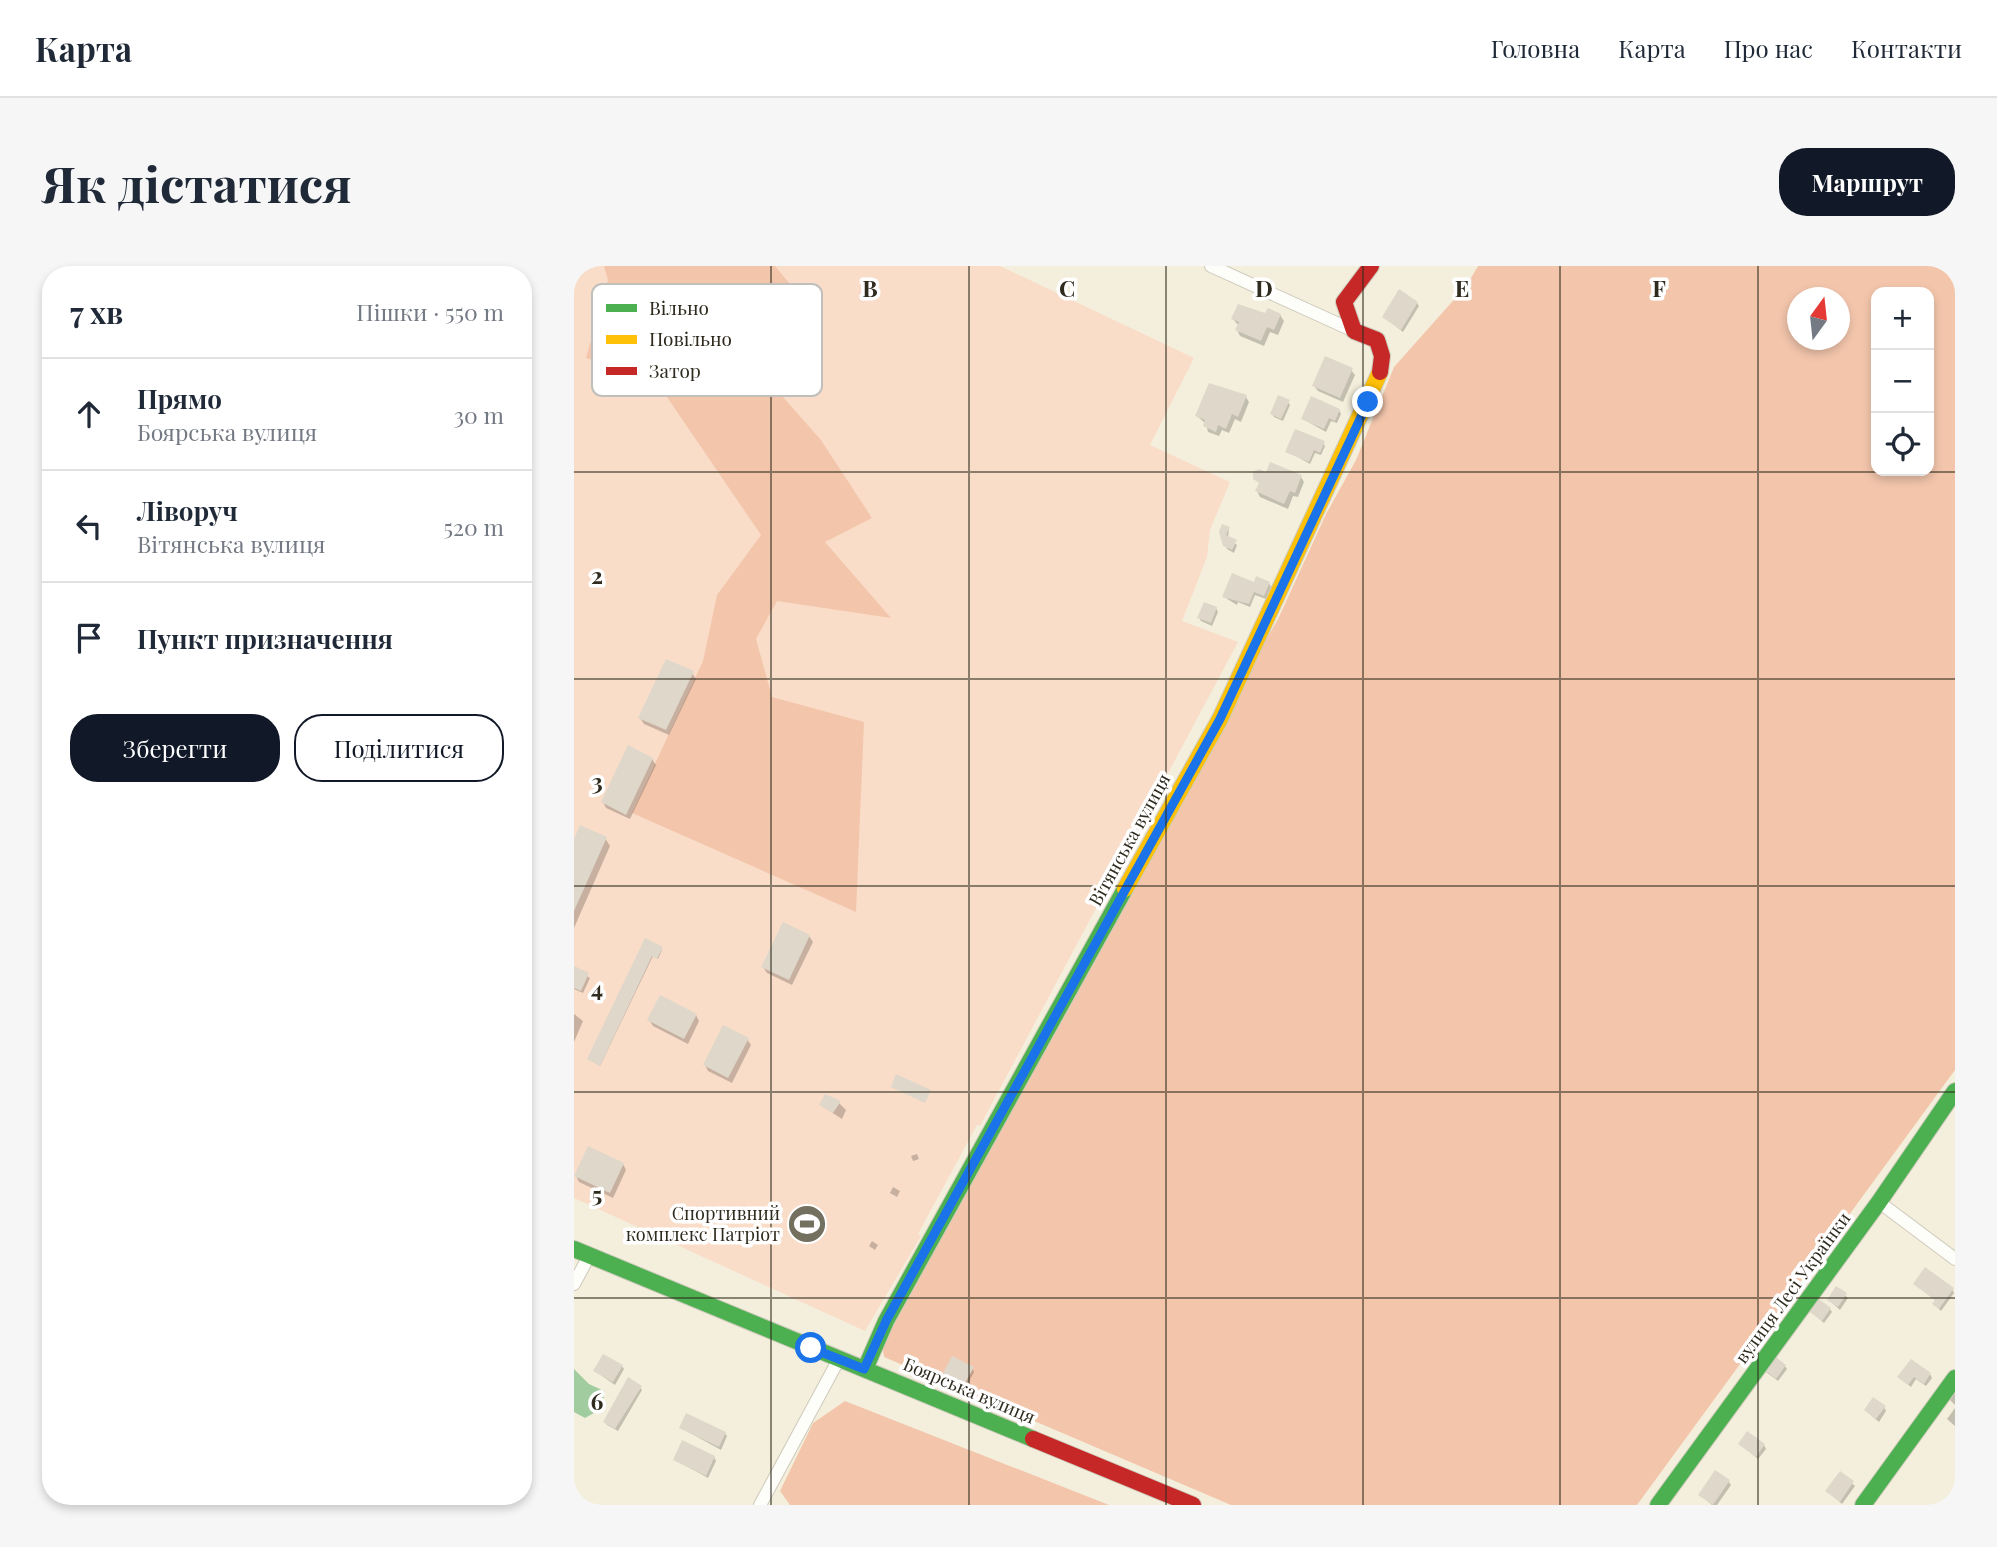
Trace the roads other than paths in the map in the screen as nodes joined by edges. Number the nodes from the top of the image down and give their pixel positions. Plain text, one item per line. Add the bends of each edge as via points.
1 (1211, 266) edge
2 (1371, 266) edge
3 (1354, 331) junction
4 (1955, 1091) edge
5 (1879, 1202) junction
6 (581, 1252) edge
7 (1955, 1259) edge
8 (574, 1284) edge
9 (839, 1359) junction
10 (864, 1369) junction
11 (1955, 1378) edge
12 (760, 1505) edge
13 (1193, 1505) edge
14 (1658, 1505) edge
15 (1863, 1505) edge

1 - 3 street, Вітянська вулиця
2 - 3 street via 1344,302
3 - 10 street, Вітянська вулиця via 1377,340 1383,363 1220,719 892,1308
4 - 5 street, вулиця Лесі Українки
5 - 7 street
5 - 14 street, вулиця Лесі Українки
6 - 8 street
6 - 9 street, Боярська вулиця
9 - 10 street, Боярська вулиця
9 - 12 street
10 - 13 street, Боярська вулиця
11 - 15 street

